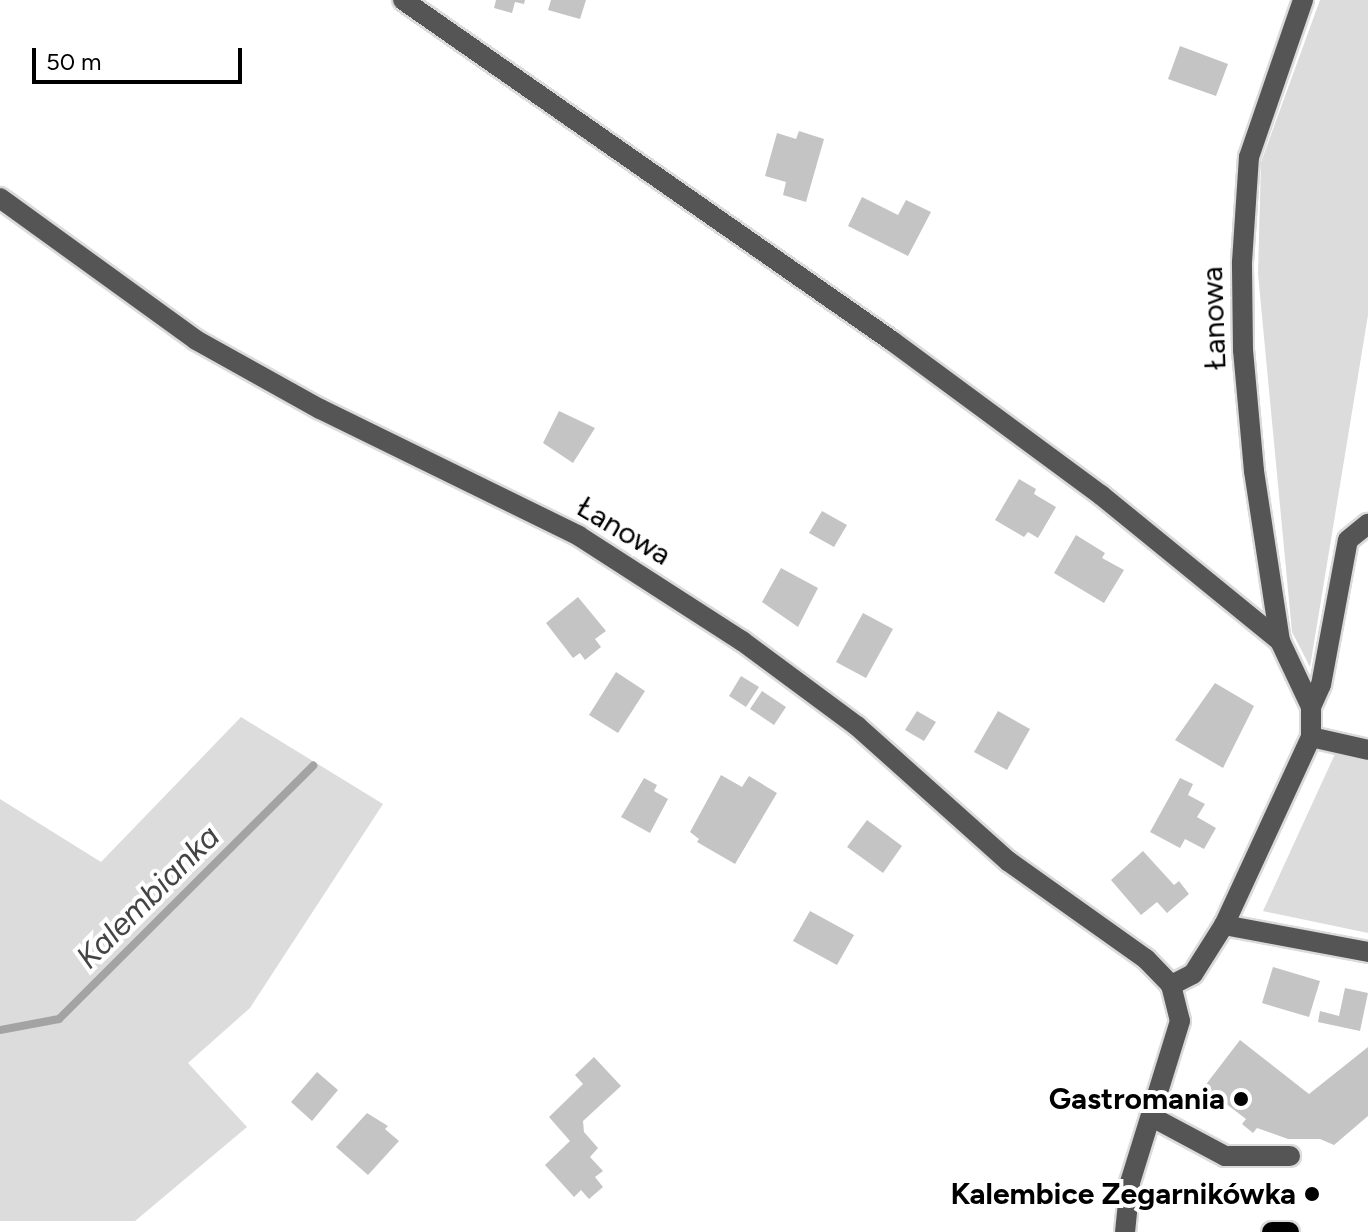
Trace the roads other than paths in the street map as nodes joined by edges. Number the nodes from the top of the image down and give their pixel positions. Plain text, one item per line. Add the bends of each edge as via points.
1 (403, 0) edge
2 (1303, 0) edge
3 (0, 198) edge
4 (1368, 524) edge
5 (1280, 641) junction
6 (1311, 707) junction
7 (1311, 737) junction
8 (1368, 750) edge
9 (1224, 925) junction
10 (1368, 952) edge
11 (1171, 985) junction
12 (1152, 1117) junction
13 (1290, 1156) dead end
14 (1125, 1232) edge
15 (1272, 1232) edge
16 (1289, 1232) edge

1 - 5 street, Łanowa via 892,341 1101,495
2 - 5 street, Łanowa via 1249,157 1242,262 1243,350 1254,471
3 - 11 street, Łanowa via 196,340 320,409 579,536 742,641 857,726 1008,861 1146,959
4 - 6 street via 1348,540 1321,685
5 - 6 street, Łanowa
6 - 7 street, Łanowa
7 - 8 street
7 - 9 street, Łanowa
9 - 10 street
9 - 11 street, Łanowa via 1193,974
11 - 12 street via 1180,1021
12 - 13 street via 1225,1156
12 - 14 street via 1130,1183
15 - 16 main road

